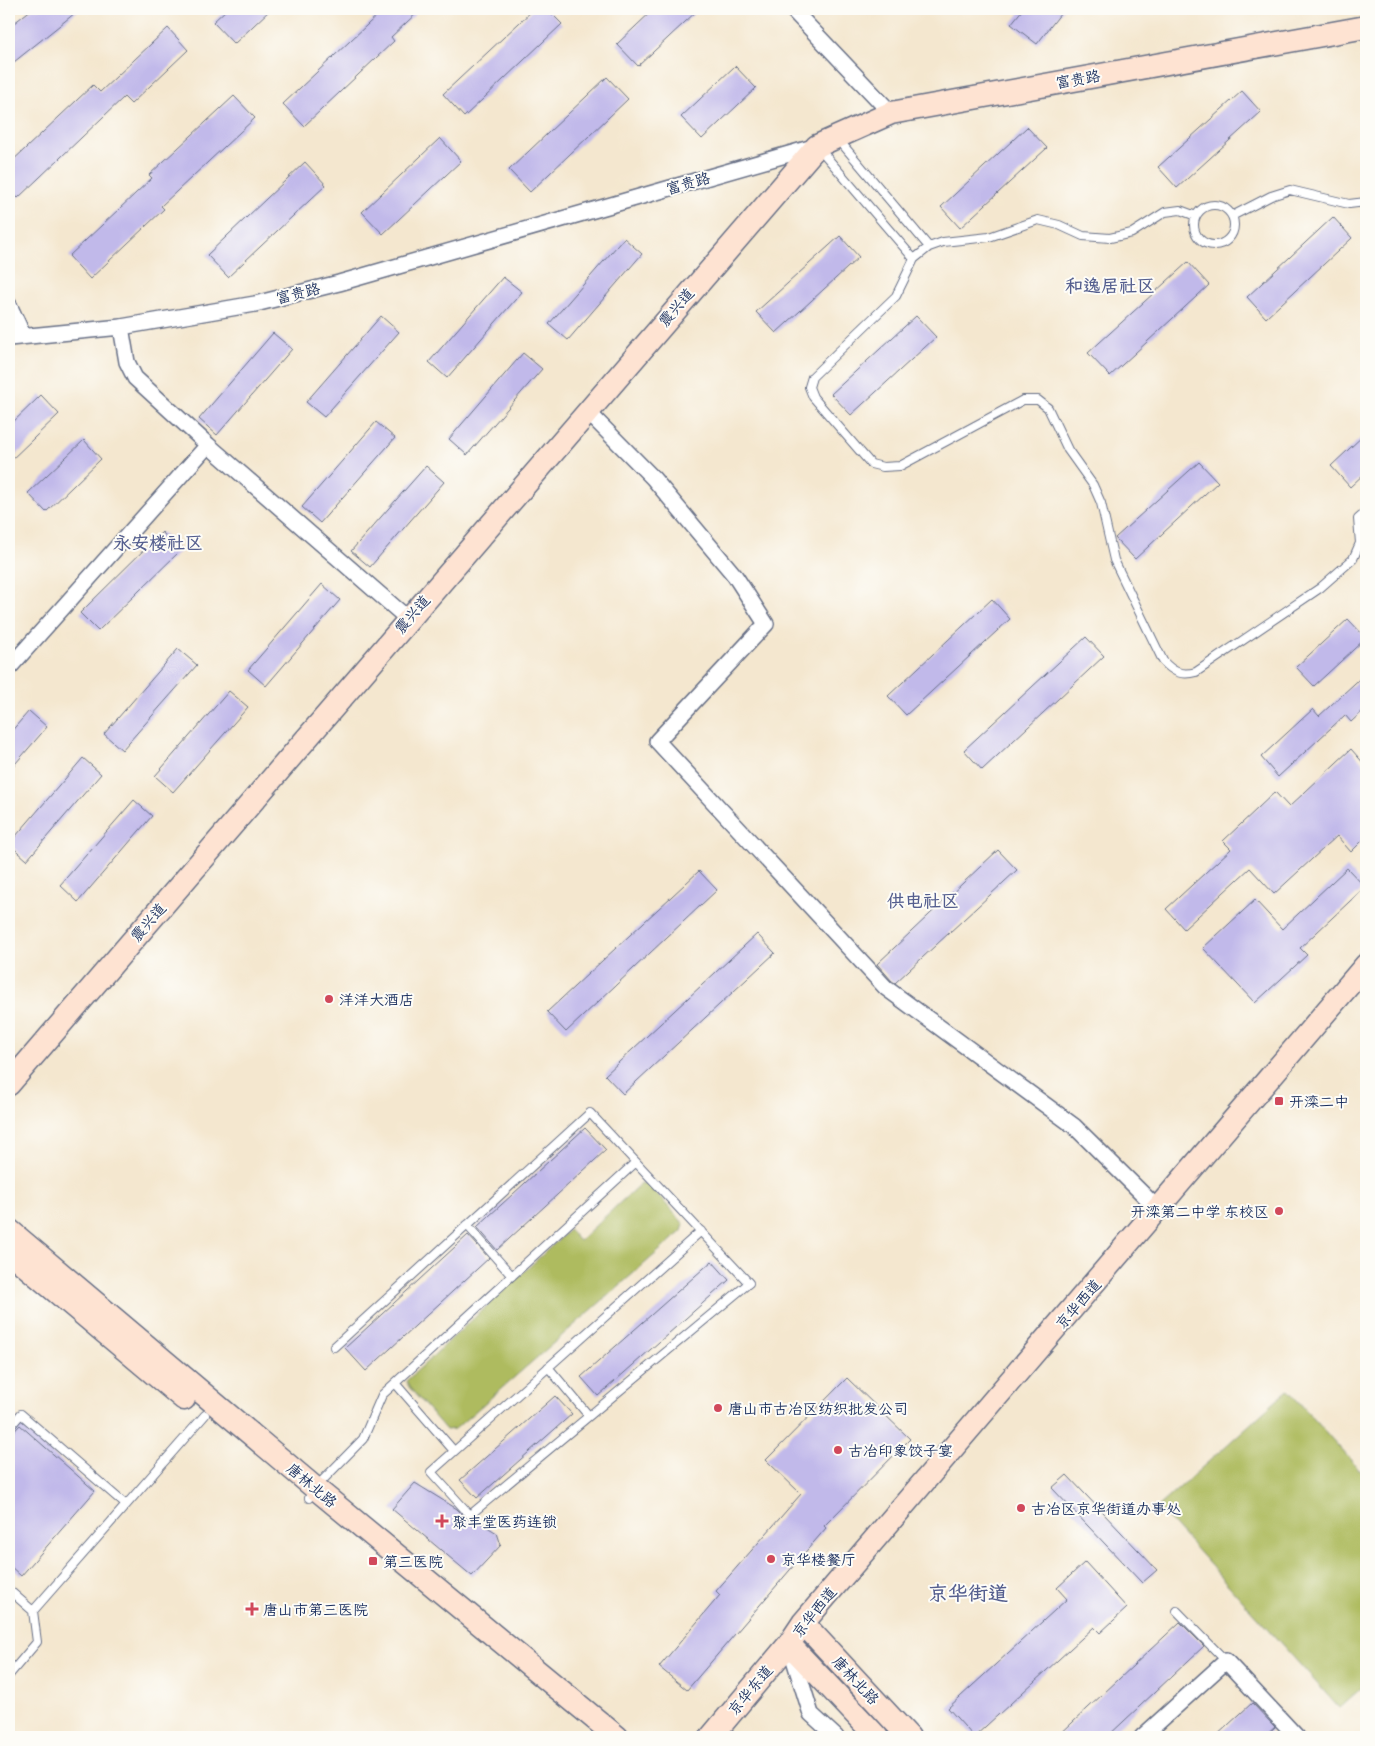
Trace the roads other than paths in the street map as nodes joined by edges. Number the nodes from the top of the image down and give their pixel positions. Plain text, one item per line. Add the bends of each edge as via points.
1 (792, 9) edge
2 (1366, 27) edge
3 (892, 113) junction
4 (826, 141) junction
5 (1366, 202) edge
6 (1196, 216) junction
7 (1232, 216) junction
8 (928, 246) junction
9 (914, 259) junction
10 (9, 305) edge
11 (121, 328) junction
12 (16, 337) edge
13 (587, 411) junction
14 (208, 445) junction
15 (1366, 512) edge
16 (408, 619) junction
17 (9, 668) edge
18 (1366, 965) edge
19 (9, 1084) edge
20 (636, 1162) junction
21 (1159, 1210) junction
22 (466, 1226) junction
23 (9, 1230) edge
24 (701, 1231) junction
25 (9, 1252) edge
26 (512, 1276) junction
27 (334, 1347) dead end
28 (548, 1367) junction
29 (395, 1383) junction
30 (204, 1416) junction
31 (589, 1416) junction
32 (9, 1428) edge
33 (454, 1451) junction
34 (312, 1493) junction
35 (126, 1505) junction
36 (9, 1590) edge
37 (33, 1611) junction
38 (1177, 1611) dead end
39 (803, 1623) junction
40 (789, 1644) junction
41 (1226, 1661) junction
42 (9, 1675) edge
43 (594, 1737) edge
44 (617, 1737) edge
45 (711, 1737) edge
46 (836, 1737) edge
47 (877, 1737) edge
48 (909, 1737) edge
49 (1142, 1737) edge
50 (1297, 1737) edge

1 - 3 street
2 - 3 main road, 富贵路
3 - 4 main road, 富贵路
4 - 8 lane
4 - 9 lane
4 - 11 street, 富贵路 via 339,283 255,304
4 - 13 main road, 震兴道
5 - 7 lane via 1349,204 1290,190
6 - 7 lane via 1203,208 1216,205 1222,206
6 - 7 lane via 1197,236 1213,246 1231,236
6 - 8 lane via 1180,210 1165,212 1132,232 1110,238 1082,236 1038,220 989,237
8 - 9 lane
9 - 15 lane via 896,296 812,377 809,387 813,397 871,464 882,467 900,466 1023,400 1038,400 1048,408 1068,450 1093,485 1101,503 1114,560 1163,661 1172,671 1185,675 1196,672 1320,588 1354,559 1360,543 1358,519
10 - 12 street
11 - 12 street, 富贵路
11 - 14 street via 127,362 135,378
13 - 16 main road, 震兴道
13 - 21 street via 653,478 735,576 766,624 657,741 886,988 1074,1126
14 - 16 street
14 - 17 street
16 - 19 main road, 震兴道
18 - 21 main road, 京华西道
20 - 22 lane via 590,1113
20 - 24 lane
20 - 26 lane
21 - 39 main road, 京华西道
22 - 26 lane
22 - 27 lane
23 - 34 main road, 唐林北路
24 - 28 lane
24 - 31 lane via 749,1282
25 - 30 main road, 唐林北路
26 - 29 lane
28 - 31 lane
28 - 33 lane
29 - 33 lane
29 - 34 lane via 382,1395 363,1439
30 - 34 main road, 唐林北路
30 - 35 lane
31 - 33 lane via 470,1516 431,1472
32 - 35 lane via 21,1414
34 - 43 main road, 唐林北路
34 - 44 main road, 唐林北路
35 - 37 lane
36 - 37 lane
37 - 42 lane via 38,1642
38 - 41 lane
39 - 40 main road, 京华西道
39 - 48 main road, 唐林北路
40 - 45 main road, 京华东道
40 - 46 street via 811,1714
40 - 47 main road, 唐林北路
41 - 49 street
41 - 50 street

